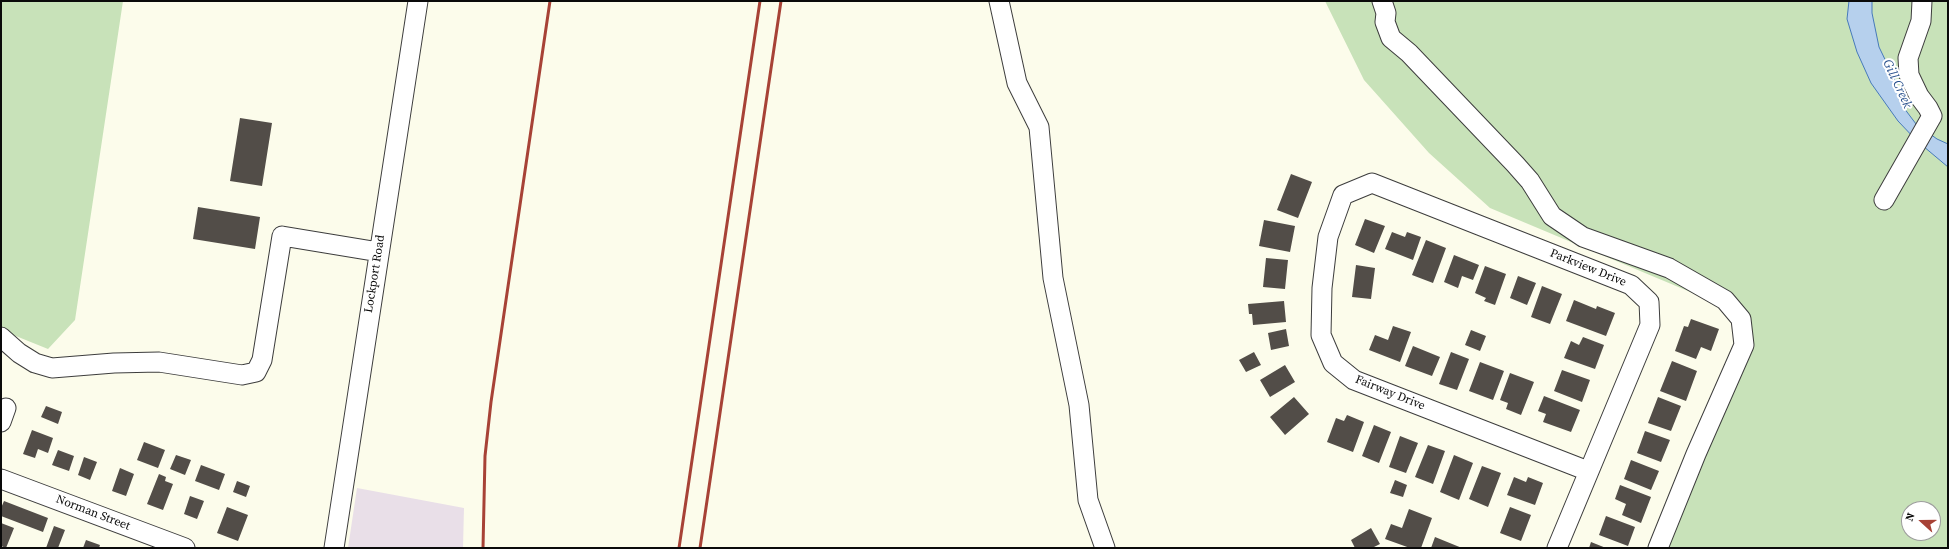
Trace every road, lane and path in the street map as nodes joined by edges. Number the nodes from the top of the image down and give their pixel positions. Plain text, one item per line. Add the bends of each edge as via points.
1 (418, 1) edge
2 (999, 1) edge
3 (1382, 1) edge
4 (1922, 1) edge
5 (1343, 195) joint
6 (1884, 200) dead end
7 (379, 252) junction
8 (1, 337) edge
9 (1588, 471) junction
10 (1, 479) edge
11 (185, 548) edge
12 (334, 548) edge
13 (1105, 548) edge
14 (1557, 548) edge
15 (1658, 548) edge

1 - 7 street, Lockport Road
2 - 13 street via 1017,83 1039,127 1053,278 1079,405 1088,500
3 - 15 street via 1391,38 1409,53 1515,164 1530,181 1552,216 1584,237 1669,268 1725,300 1741,319 1744,344
4 - 6 street via 1921,21 1908,58 1909,75 1932,116
5 - 9 street, Fairway Drive via 1328,237 1322,288 1321,335 1333,363 1354,380
5 - 9 street, Parkview Drive via 1372,183 1631,286 1649,302 1650,325
7 - 8 street via 282,236 262,360 263,376 159,362 52,368 35,363
7 - 12 street, Lockport Road
9 - 14 street, Parkview Drive
10 - 11 street, Norman Street

